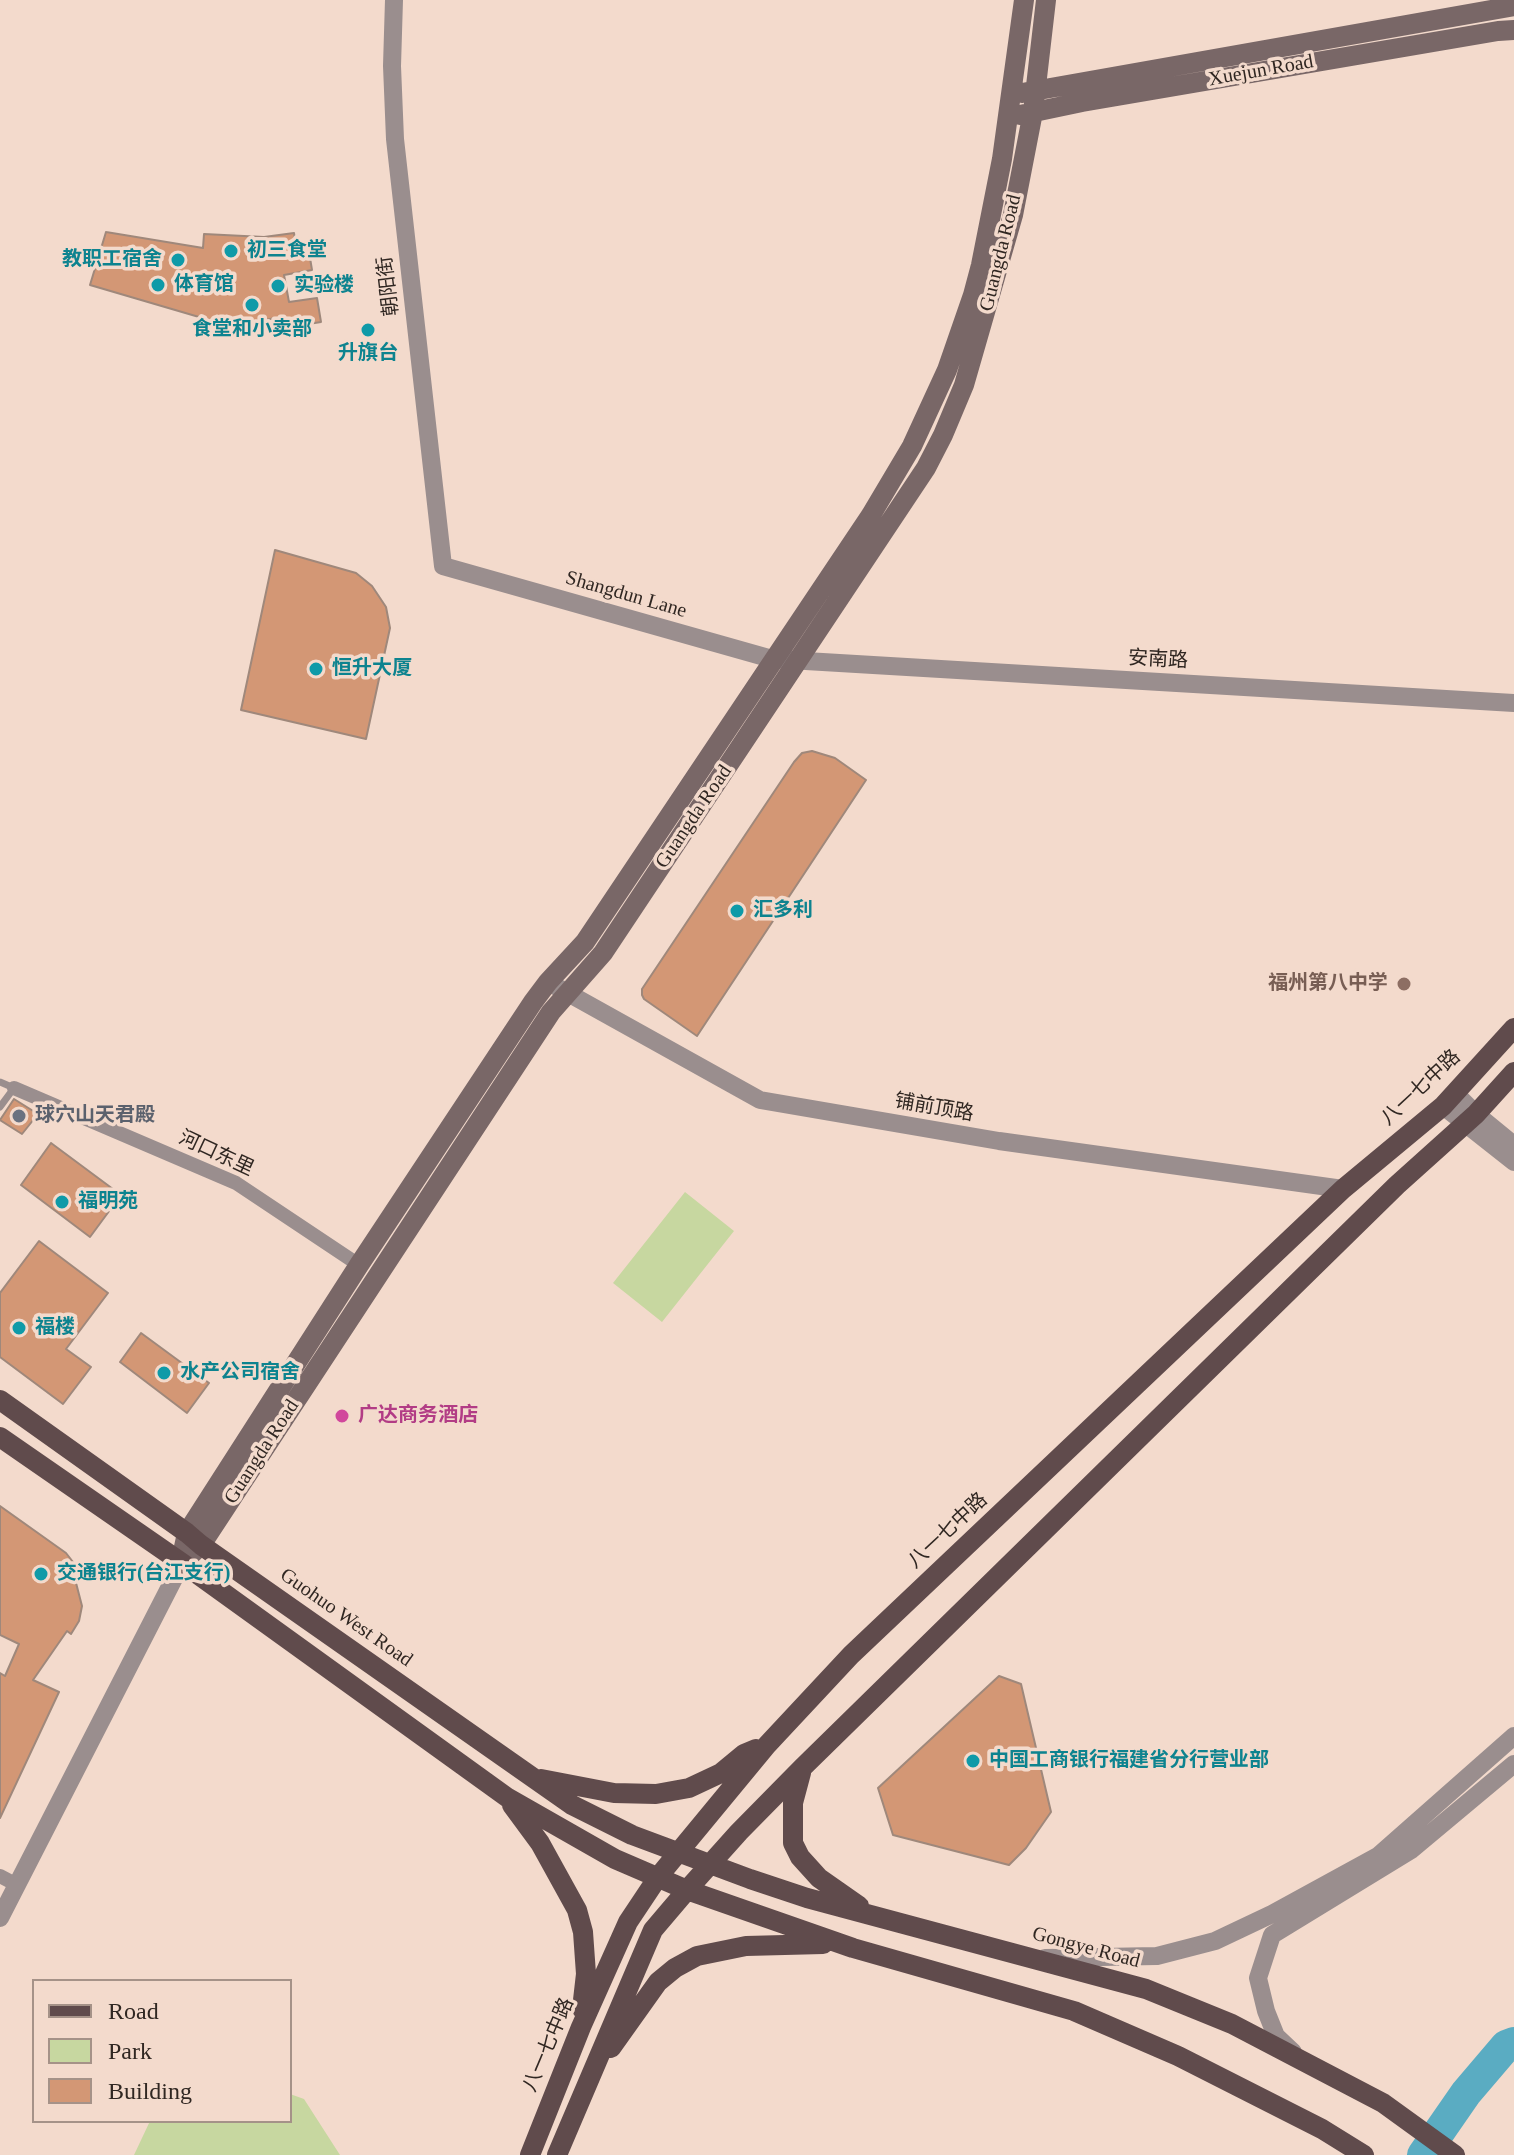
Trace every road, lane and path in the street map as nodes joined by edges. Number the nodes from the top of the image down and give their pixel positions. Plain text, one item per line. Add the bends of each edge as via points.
1 (394, 0) edge
2 (1024, 0) edge
3 (1046, 0) edge
4 (1514, 6) edge
5 (1514, 30) edge
6 (1035, 91) junction
7 (1012, 95) junction
8 (1033, 112) junction
9 (1008, 118) junction
10 (443, 566) joint
11 (772, 659) junction
12 (798, 662) junction
13 (1514, 703) edge
14 (548, 982) junction
15 (565, 994) junction
16 (1514, 1028) edge
17 (1514, 1072) edge
18 (7, 1085) edge
19 (1449, 1099) junction
20 (0, 1107) edge
21 (1470, 1119) junction
22 (1514, 1145) edge
23 (1514, 1162) edge
24 (1343, 1189) junction
25 (359, 1265) junction
26 (0, 1400) edge
27 (0, 1437) edge
28 (194, 1539) junction
29 (182, 1563) junction
30 (1514, 1736) edge
31 (767, 1745) junction
32 (1514, 1764) edge
33 (802, 1768) junction
34 (533, 1778) junction
35 (508, 1798) junction
36 (678, 1852) junction
37 (711, 1864) junction
38 (658, 1877) junction
39 (8, 1880) edge
40 (687, 1890) junction
41 (872, 1916) junction
42 (0, 1918) edge
43 (853, 1948) junction
44 (1031, 1958) junction
45 (581, 2027) junction
46 (1304, 2062) junction
47 (584, 2088) junction
48 (1450, 2151) edge
49 (530, 2155) edge
50 (557, 2155) edge
51 (1364, 2155) edge

1 - 10 street, 朝阳街 via 395,139
2 - 7 main road, Guangda Road
3 - 6 main road, Guangda Road
4 - 6 main road, Xuejun Road
5 - 8 main road, Xuejun Road
6 - 7 main road, Xuejun Road
6 - 8 main road, Guangda Road
7 - 9 main road, Guangda Road
8 - 9 main road, Xuejun Road
8 - 12 main road, Guangda Road via 1013,215 964,385 943,435
9 - 11 main road, Guangda Road via 981,265 941,383 892,481
10 - 11 street, Shangdun Lane
11 - 12 street, Shangdun Lane
11 - 14 main road, Guangda Road via 585,942
12 - 13 street, 安南路
12 - 15 main road, Guangda Road via 603,953
14 - 15 street, 铺前顶路
14 - 25 main road, Guangda Road
15 - 24 street, 铺前顶路 via 760,1100 999,1141
15 - 28 main road, Guangda Road
16 - 19 main road, 八一七中路
17 - 21 main road
18 - 20 lane
18 - 25 street, 河口东里 via 222,1176
19 - 21 street
19 - 24 main road, 八一七中路
21 - 22 street
21 - 23 street
21 - 33 main road via 1386,1195
24 - 31 main road, 八一七中路 via 851,1655
25 - 28 main road, Guangda Road
26 - 28 main road, Guohuo West Road
27 - 29 main road
28 - 29 main road, Guangda Road
28 - 34 main road, Guohuo West Road
29 - 35 main road
29 - 39 street, Guangda Road
30 - 44 street via 1378,1856 1215,1941 1157,1956
31 - 34 main road via 689,1788 656,1794 614,1793
31 - 36 main road, 八一七中路
32 - 46 street via 1411,1850 1272,1935 1258,1978 1266,2011 1276,2036
33 - 37 main road
33 - 41 main road via 793,1803 793,1843 819,1878
34 - 36 main road, Guohuo West Road via 572,1805
35 - 38 main road via 615,1859
35 - 45 main road via 577,1910 586,1974
36 - 37 main road, Gongye Road
36 - 38 main road, 八一七中路
37 - 40 main road
37 - 41 main road, Gongye Road
38 - 40 main road
38 - 45 main road, 八一七中路 via 628,1922
39 - 42 street, Guangda Road
40 - 43 main road
40 - 47 main road via 653,1930
41 - 44 main road, Gongye Road
43 - 47 main road via 815,1943 746,1946 686,1962 658,1982
43 - 51 main road via 1074,2011 1178,2056
44 - 46 main road, Gongye Road via 1146,1989 1232,2024
45 - 49 main road, 八一七中路
46 - 48 main road, Gongye Road via 1383,2103
47 - 50 main road

